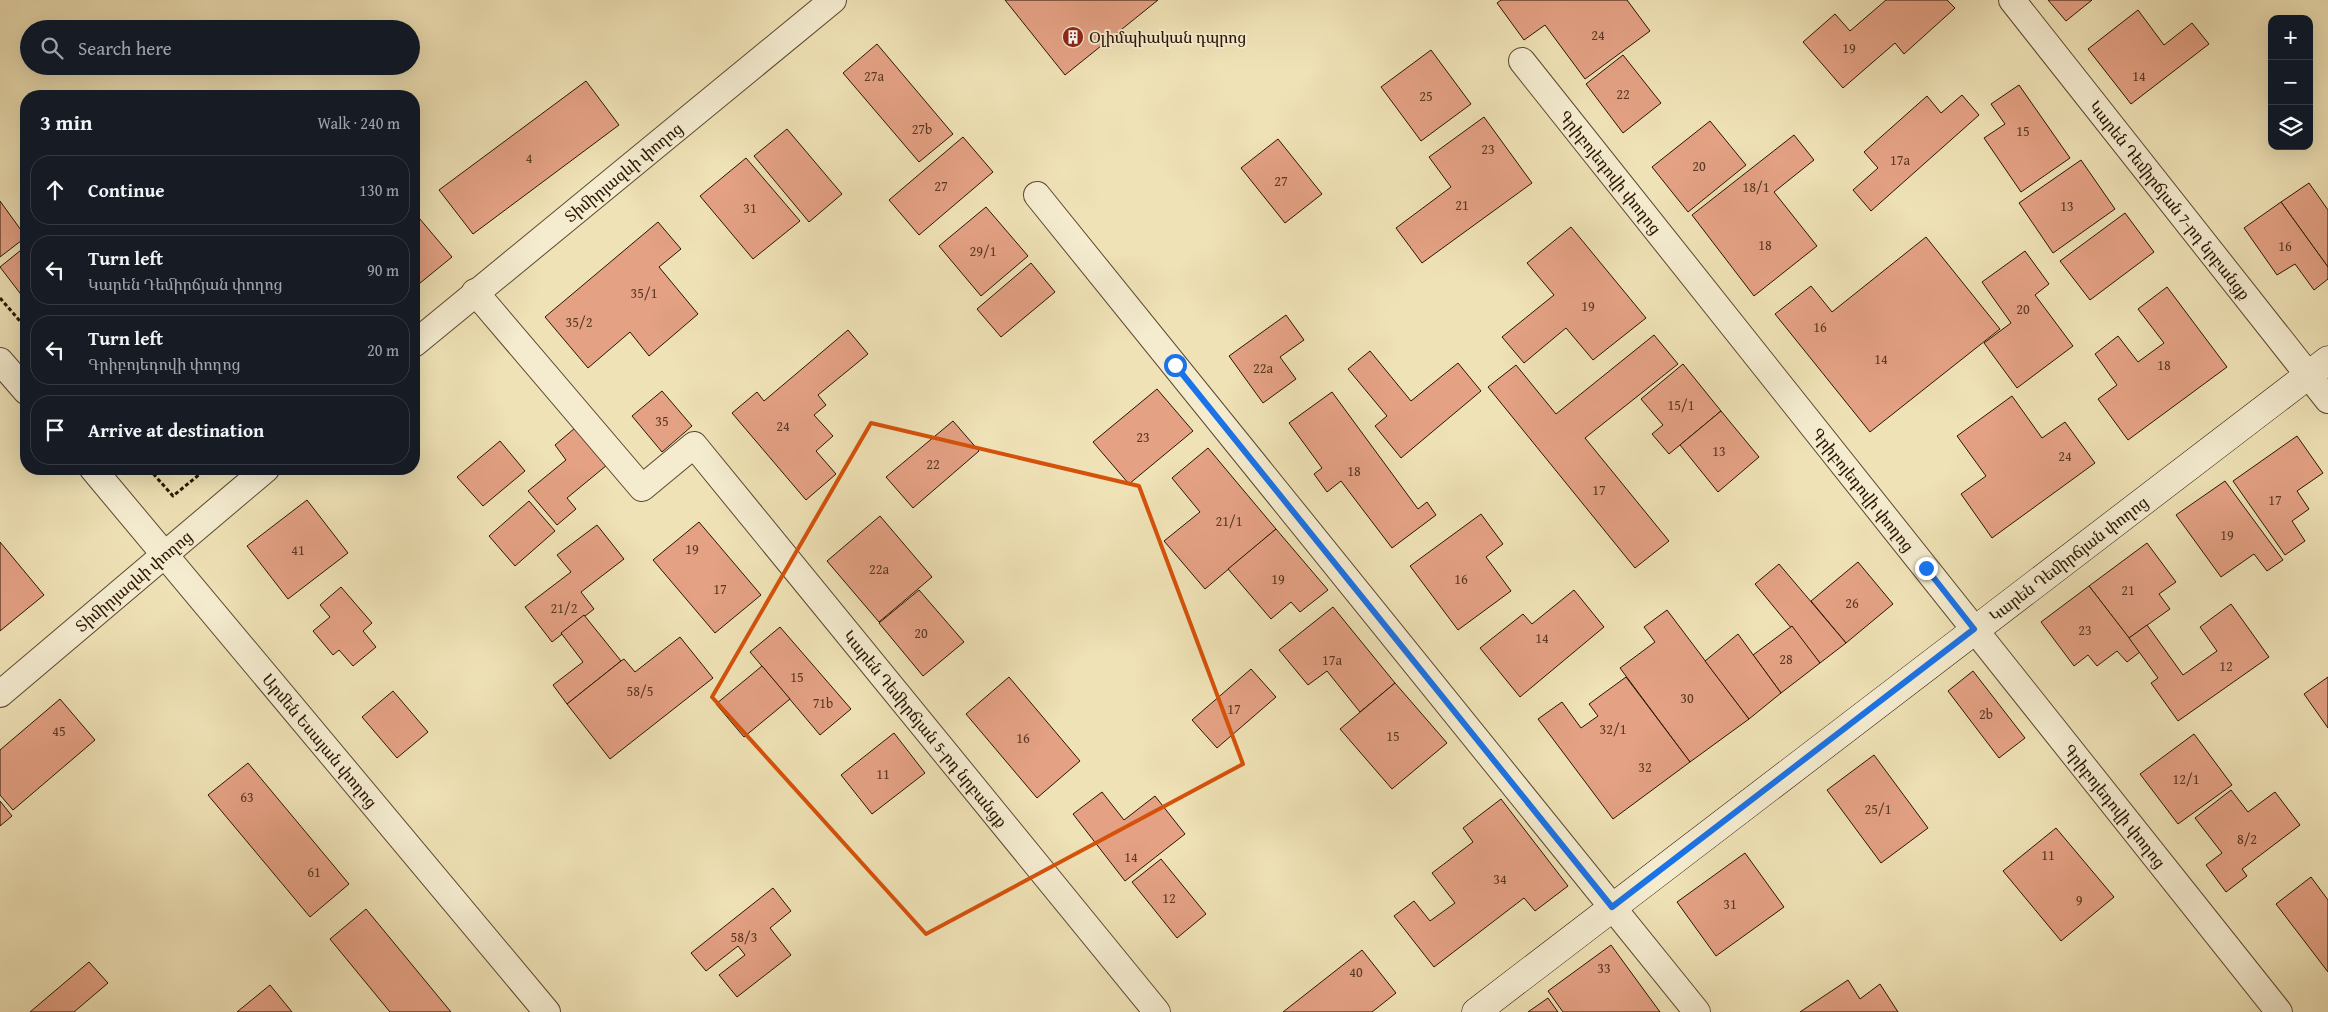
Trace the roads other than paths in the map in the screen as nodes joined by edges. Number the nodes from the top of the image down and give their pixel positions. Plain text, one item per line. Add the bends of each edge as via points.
1 (833, 0) edge
2 (2012, 0) edge
3 (1522, 61) dead end
4 (1037, 195) dead end
5 (475, 292) junction
6 (420, 339) edge
7 (0, 361) edge
8 (2318, 368) edge
9 (20, 385) edge
10 (2328, 400) edge
11 (98, 475) edge
12 (259, 475) edge
13 (166, 554) junction
14 (1974, 629) junction
15 (0, 694) edge
16 (1612, 907) junction
17 (547, 1012) edge
18 (1157, 1012) edge
19 (1476, 1012) edge
20 (1697, 1012) edge
21 (2279, 1012) edge

1 - 5 street, Տիմիրյազևի փողոց
2 - 8 street, Կարեն Դեմիրճյան 7-րդ նրբանցք
3 - 14 street, Գրիբոյեդովի փողոց
4 - 16 street
5 - 6 street, Տիմիրյազևի փողոց
5 - 18 street, Կարեն Դեմիրճյան 5-րդ նրբանցք via 642,488 694,445
7 - 9 street
8 - 10 street, Կարեն Դեմիրճյան 7-րդ նրբանցք
8 - 14 street, Կարեն Դեմիրճյան փողոց
11 - 13 street, Արմեն Եսայան փողոց
12 - 13 street, Տիմիրյազևի փողոց
13 - 15 street, Տիմիրյազևի փողոց
13 - 17 street, Արմեն Եսայան փողոց
14 - 16 street, Կարեն Դեմիրճյան փողոց
14 - 21 street, Գրիբոյեդովի փողոց
16 - 19 street, Կարեն Դեմիրճյան փողոց
16 - 20 street

